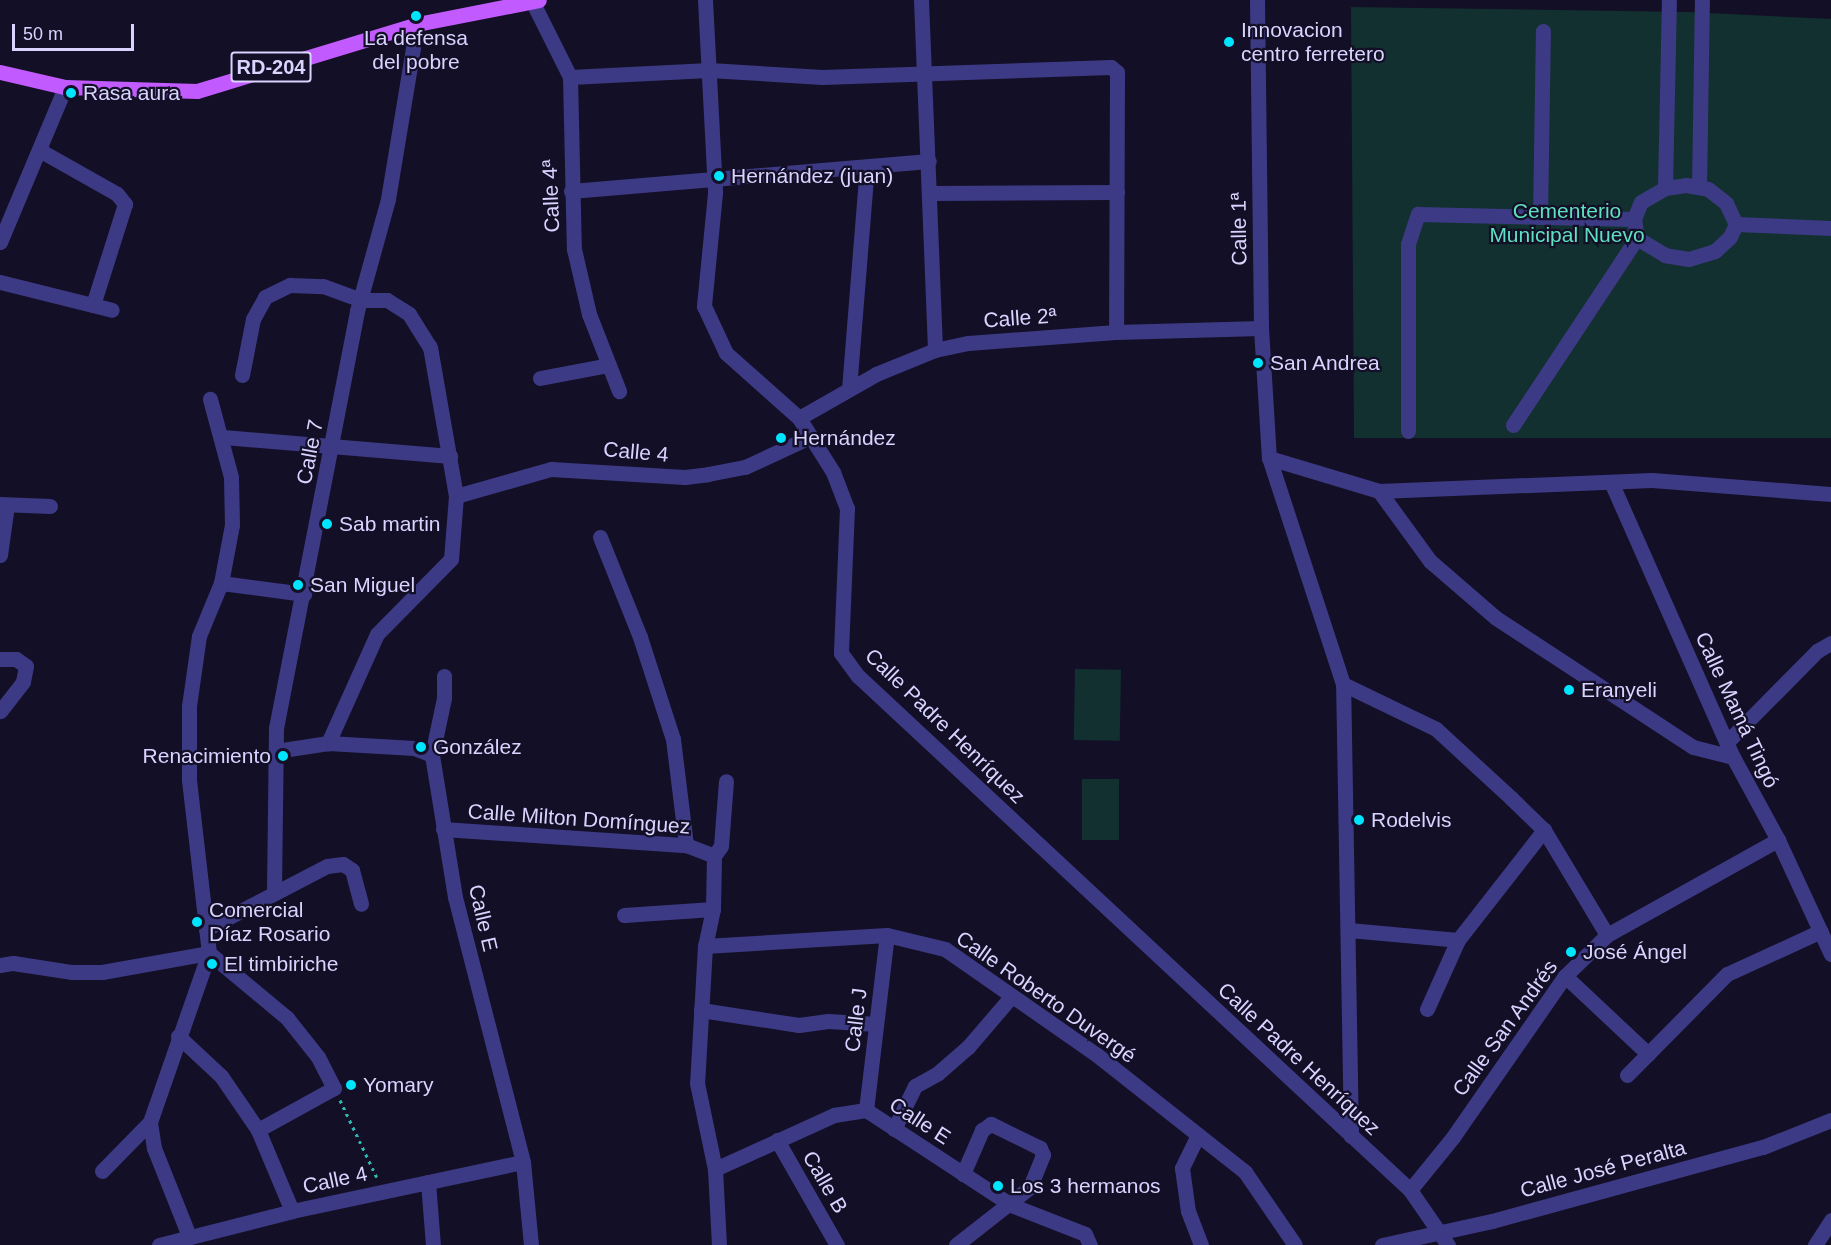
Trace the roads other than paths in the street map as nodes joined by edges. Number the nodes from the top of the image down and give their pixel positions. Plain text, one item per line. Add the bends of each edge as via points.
1 (705, 0) edge
2 (921, 0) edge
3 (1257, 0) edge
4 (1669, 0) edge
5 (1702, 0) edge
6 (536, 1) edge
7 (417, 24) junction
8 (1543, 31) dead end
9 (709, 70) junction
10 (922, 71) junction
11 (0, 72) edge
12 (570, 77) junction
13 (65, 87) junction
14 (40, 151) junction
15 (929, 161) junction
16 (867, 167) junction
17 (715, 179) junction
18 (1699, 187) junction
19 (1665, 188) junction
20 (570, 191) junction
21 (1117, 192) junction
22 (929, 193) junction
23 (1540, 217) junction
24 (1634, 219) junction
25 (1736, 224) junction
26 (1831, 228) edge
27 (1637, 238) junction
28 (0, 242) edge
29 (0, 282) edge
30 (361, 300) junction
31 (93, 305) junction
32 (112, 310) dead end
33 (1262, 328) junction
34 (1116, 332) junction
35 (935, 350) junction
36 (609, 365) junction
37 (242, 375) dead end
38 (540, 378) dead end
39 (849, 389) junction
40 (619, 391) dead end
41 (210, 399) dead end
42 (800, 418) junction
43 (1513, 425) dead end
44 (1408, 431) dead end
45 (223, 437) junction
46 (810, 437) junction
47 (332, 449) junction
48 (450, 456) junction
49 (1269, 458) junction
50 (1611, 482) junction
51 (1379, 491) junction
52 (1831, 494) edge
53 (456, 496) junction
54 (4, 505) edge
55 (50, 506) dead end
56 (600, 537) dead end
57 (0, 555) edge
58 (221, 583) junction
59 (304, 594) junction
60 (1831, 644) edge
61 (0, 660) edge
62 (444, 676) dead end
63 (1343, 684) junction
64 (0, 711) edge
65 (1728, 741) junction
66 (328, 743) junction
67 (276, 751) junction
68 (432, 755) junction
69 (1733, 757) junction
70 (726, 781) dead end
71 (443, 829) junction
72 (1544, 830) junction
73 (1778, 840) junction
74 (686, 845) junction
75 (714, 856) junction
76 (274, 891) junction
77 (361, 904) dead end
78 (713, 909) junction
79 (624, 915) dead end
80 (206, 929) junction
81 (1349, 930) junction
82 (1821, 931) junction
83 (887, 935) junction
84 (1607, 935) junction
85 (1458, 940) junction
86 (705, 946) junction
87 (209, 953) junction
88 (1831, 954) edge
89 (0, 965) edge
90 (1565, 976) junction
91 (1010, 998) junction
92 (1427, 1009) dead end
93 (701, 1010) junction
94 (876, 1024) junction
95 (178, 1036) junction
96 (1648, 1054) junction
97 (1627, 1075) dead end
98 (866, 1110) junction
99 (1831, 1120) edge
100 (150, 1122) junction
101 (894, 1129) junction
102 (258, 1130) junction
103 (1198, 1135) junction
104 (1351, 1136) junction
105 (777, 1140) junction
106 (522, 1162) junction
107 (715, 1169) junction
108 (102, 1171) dead end
109 (963, 1174) junction
110 (428, 1182) junction
111 (1410, 1190) junction
112 (1011, 1205) junction
113 (292, 1211) junction
114 (1831, 1220) edge
115 (189, 1236) junction
116 (1444, 1239) edge
117 (159, 1245) edge
118 (433, 1245) edge
119 (531, 1245) edge
120 (719, 1245) edge
121 (837, 1245) edge
122 (956, 1245) edge
123 (1090, 1245) edge
124 (1201, 1245) edge
125 (1295, 1245) edge
126 (1382, 1245) edge
127 (1815, 1245) edge

1 - 9 street, Calle Padre Henríquez
2 - 10 street
3 - 33 street, Calle 1ª
4 - 19 street
5 - 18 street
6 - 7 main road, RD-204
6 - 12 street, Calle 4ª
7 - 13 main road, RD-204 via 197,91
7 - 30 street, Calle 7 via 388,199
8 - 23 street
9 - 10 street via 822,77
9 - 12 street
9 - 17 street, Calle Padre Henríquez
10 - 15 street
10 - 21 street via 1115,69
11 - 13 main road, RD-204
12 - 20 street, Calle 4ª
13 - 14 street
14 - 28 street
14 - 31 street via 117,194 125,204
15 - 16 street
15 - 22 street
16 - 17 street
16 - 39 street
17 - 20 street
17 - 42 street, Calle Padre Henríquez via 704,286 704,306 711,329 726,353
18 - 19 street
18 - 25 street via 1726,202
19 - 24 street via 1641,202
20 - 36 street, Calle 4ª via 574,249 589,314
21 - 22 street
21 - 34 street
22 - 35 street
23 - 24 street
23 - 44 street via 1418,214 1408,244
24 - 27 street
25 - 26 street
25 - 27 street via 1730,237 1715,251 1689,259 1665,255
27 - 43 street
29 - 31 street
30 - 37 street via 323,286 301,285 291,285 265,297 253,319
30 - 47 street, Calle 7
30 - 48 street via 387,300 409,314 430,347
31 - 32 street
33 - 34 street, Calle 2ª
33 - 49 street, Calle 1ª
34 - 35 street, Calle 2ª via 968,343
35 - 39 street, Calle 2ª
36 - 38 street
36 - 40 street, Calle 4ª
39 - 42 street, Calle 2ª
41 - 45 street
42 - 46 street, Calle Padre Henríquez
45 - 47 street
45 - 58 street via 231,477 232,525
46 - 53 street, Calle 4 via 744,467 708,474 685,477 551,470
46 - 104 street, Calle Padre Henríquez via 833,472 847,508 841,653 858,676
47 - 48 street
47 - 59 street, Calle 7
48 - 53 street
49 - 51 street
49 - 63 street, Calle 1ª
50 - 51 street
50 - 52 street via 1652,480
50 - 65 street, Calle Mamá Tingó
51 - 69 street via 1430,561 1496,618 1693,747
53 - 66 street via 451,559 377,634
54 - 55 street
54 - 57 street
56 - 74 street via 640,637 673,739
58 - 59 street
58 - 80 street via 199,636 189,706 189,780
59 - 67 street, Calle 7 via 276,728
60 - 65 street via 1817,651
61 - 64 street via 16,659 26,666 23,682
62 - 68 street via 444,698
63 - 72 street via 1436,729
63 - 81 street, Calle 1ª
65 - 69 street, Calle Mamá Tingó
66 - 67 street
66 - 68 street via 414,748
67 - 76 street, Calle 7
68 - 71 street, Calle E
69 - 73 street, Calle Mamá Tingó
70 - 75 street via 721,846
71 - 74 street, Calle Milton Domínguez
71 - 106 street, Calle E via 456,897
72 - 84 street
72 - 85 street
73 - 82 street, Calle Mamá Tingó
73 - 84 street, Calle San Andrés
74 - 75 street, Calle Milton Domínguez
75 - 78 street, Calle Milton Domínguez
76 - 77 street via 327,866 343,864 352,870
76 - 80 street
78 - 79 street
78 - 86 street, Calle Milton Domínguez
80 - 87 street
81 - 85 street
81 - 104 street, Calle 1ª
82 - 88 street, Calle Mamá Tingó
82 - 96 street via 1727,974
83 - 86 street, Calle Roberto Duvergé
83 - 91 street, Calle Roberto Duvergé via 945,949
83 - 94 street, Calle J
84 - 90 street, Calle San Andrés
85 - 92 street
86 - 93 street, Calle Milton Domínguez
87 - 89 street via 102,972
87 - 95 street
87 - 102 street via 287,1017 318,1057 334,1088
90 - 96 street
90 - 111 street, Calle San Andrés via 1454,1137
91 - 101 street via 968,1047 938,1073 915,1086
91 - 103 street, Calle Roberto Duvergé via 1097,1055
93 - 94 street via 799,1025
93 - 107 street, Calle Milton Domínguez via 697,1083
94 - 98 street, Calle J
95 - 100 street
95 - 102 street via 221,1076
96 - 97 street
98 - 101 street, Calle E
98 - 105 street, Calle E via 834,1115
99 - 116 street, Calle José Peralta via 1763,1147
100 - 108 street
100 - 115 street via 154,1148
101 - 109 street, Calle E
102 - 113 street
103 - 124 street via 1182,1168 1188,1211
103 - 125 street, Calle Roberto Duvergé via 1245,1172
104 - 111 street, Calle Padre Henríquez
105 - 107 street, Calle E
105 - 121 street, Calle B
106 - 110 street, Calle 4
106 - 119 street, Calle E
107 - 120 street, Calle Milton Domínguez
109 - 112 street, Calle E
109 - 112 street via 986,1126 992,1124 1040,1148 1041,1161 1030,1187
110 - 113 street, Calle 4
110 - 118 street
111 - 116 street, Calle Padre Henríquez
112 - 122 street
112 - 123 street, Calle E via 1085,1234
113 - 115 street, Calle 4
114 - 127 street
115 - 117 street, Calle 4
116 - 126 street, Calle José Peralta

